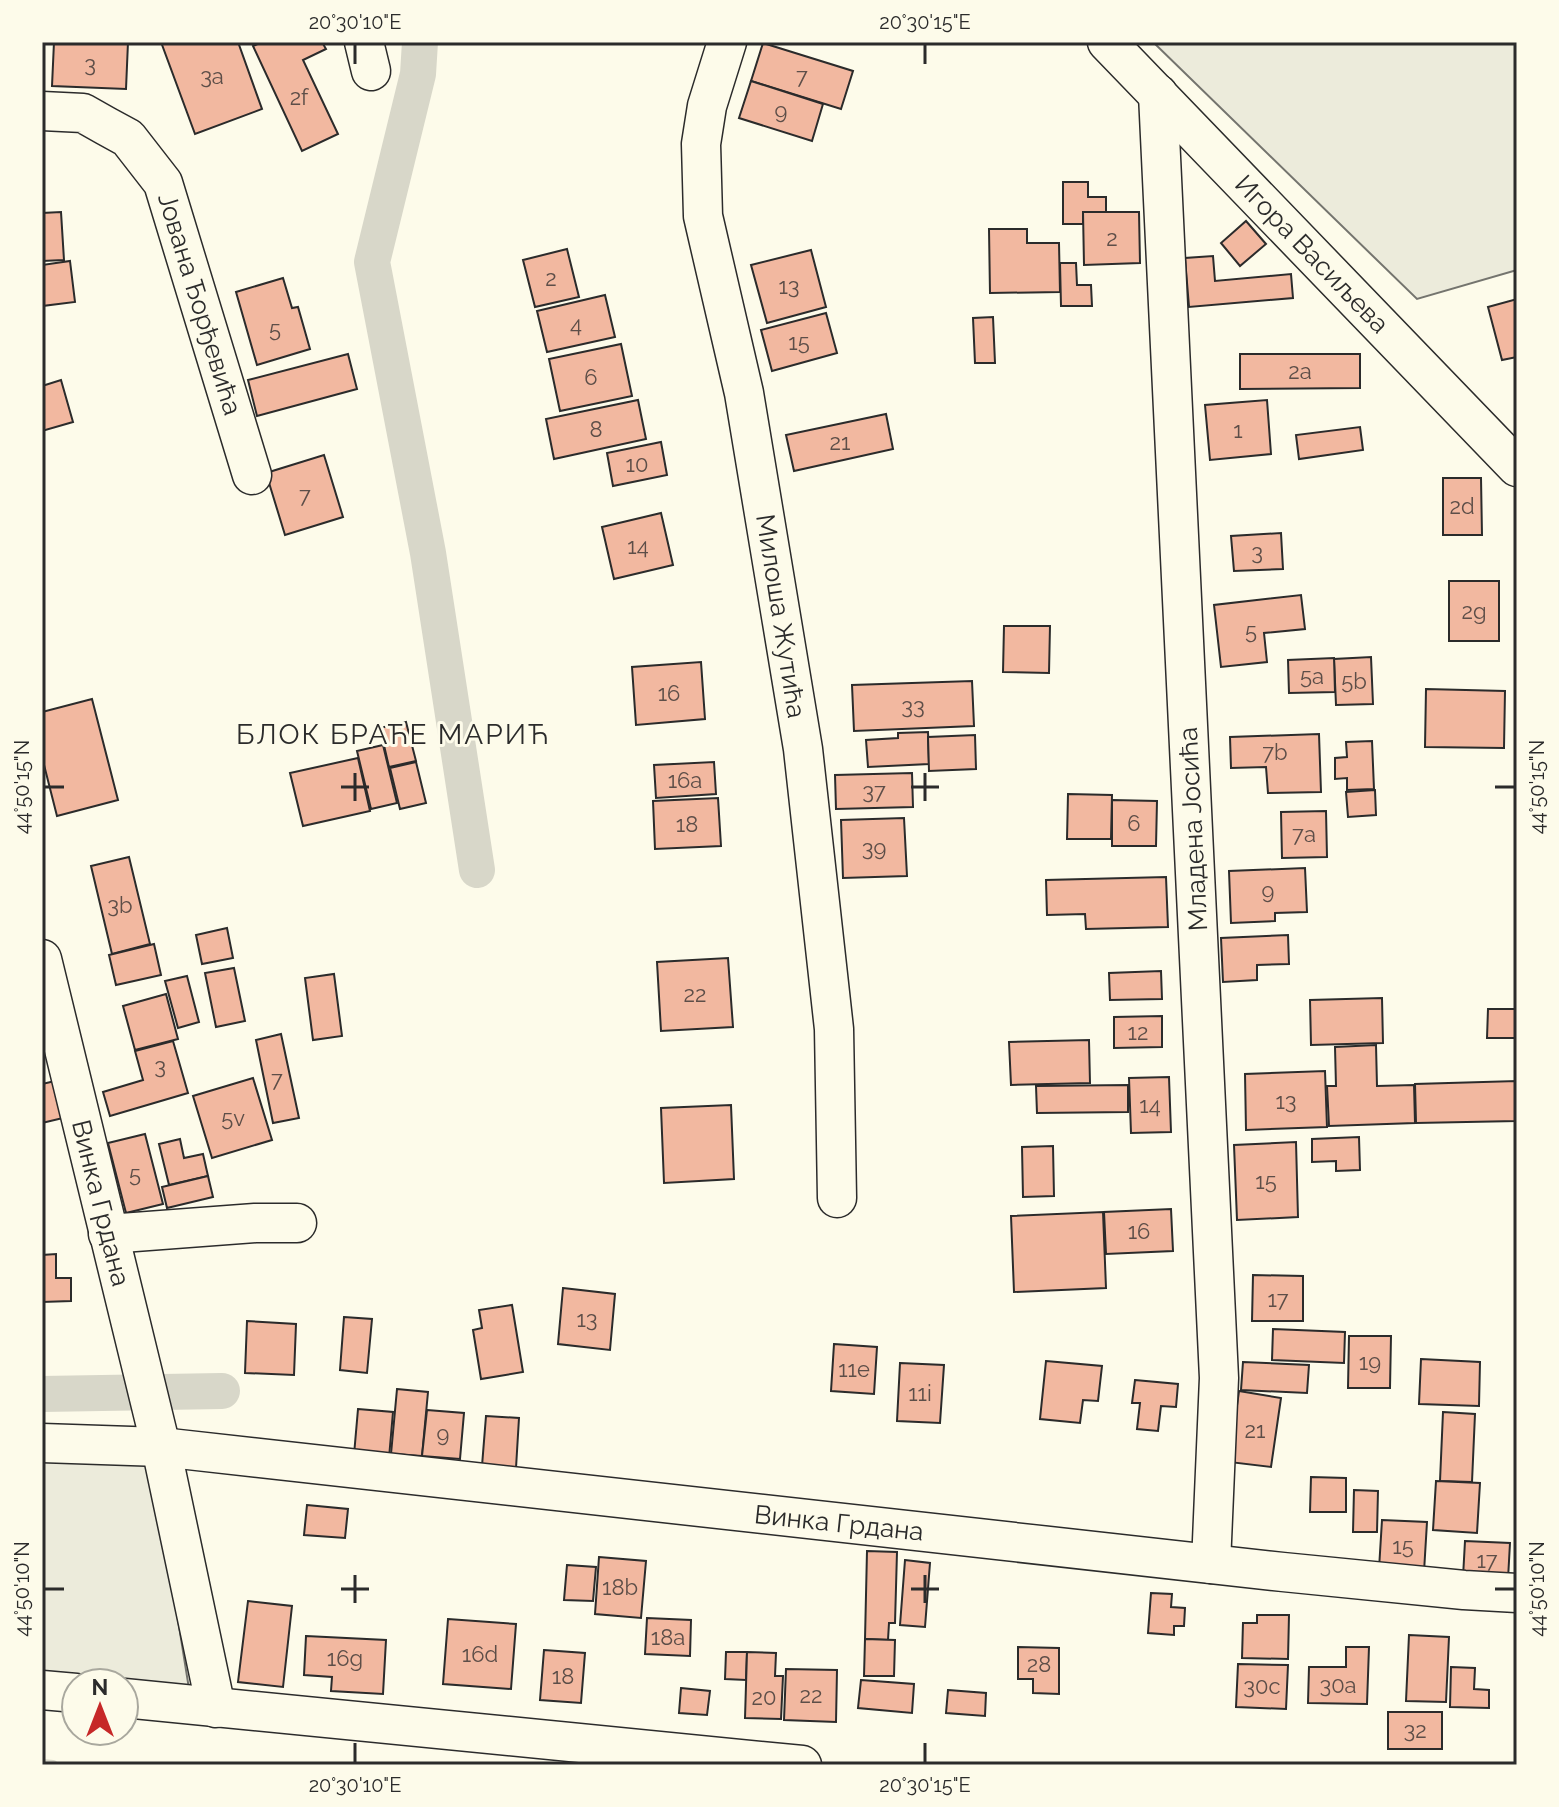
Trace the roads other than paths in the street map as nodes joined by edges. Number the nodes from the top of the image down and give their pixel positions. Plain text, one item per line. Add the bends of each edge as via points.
1 (727, 42) edge
2 (1107, 42) edge
3 (1158, 94) junction
4 (42, 111) edge
5 (1503, 434) edge
6 (1517, 467) edge
7 (252, 475) dead end
8 (42, 959) edge
9 (837, 1198) dead end
10 (297, 1223) dead end
11 (108, 1234) junction
12 (42, 1443) edge
13 (161, 1447) junction
14 (1211, 1564) junction
15 (1517, 1593) edge
16 (140, 1700) edge
17 (216, 1708) junction
18 (802, 1765) edge

1 - 9 street, Милоша Жутића via 701,144 703,216 744,393 803,749 834,1029
2 - 3 street, Игора Васиљева
3 - 5 street, Игора Васиљева
3 - 14 street, Младена Јосића via 1219,1378
4 - 7 street, Јована Ђорђевића via 83,113 128,138 163,183
5 - 6 street, Игора Васиљева
8 - 11 street, Винка Грдана
10 - 11 street
11 - 13 street, Винка Грдана
12 - 13 street, Винка Грдана
13 - 14 street, Винка Грдана
13 - 17 street, Винка Грдана
14 - 15 street, Винка Грдана
16 - 17 street
17 - 18 street

